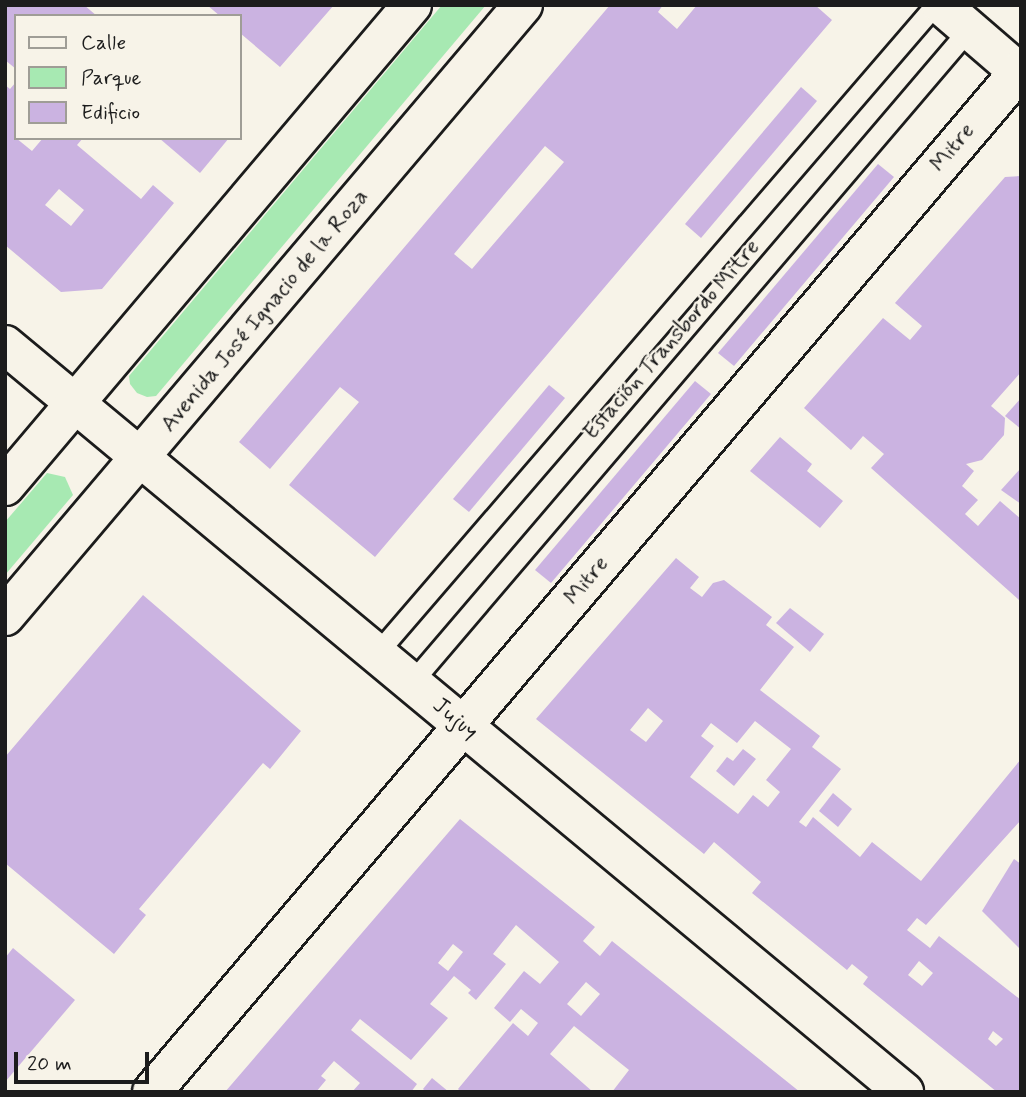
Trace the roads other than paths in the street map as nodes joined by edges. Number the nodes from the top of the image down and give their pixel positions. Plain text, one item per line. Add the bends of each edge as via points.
1 (412, 5) edge
2 (523, 5) edge
3 (935, 5) edge
4 (955, 17) edge
5 (1020, 72) edge
6 (5, 345) edge
7 (75, 404) junction
8 (141, 457) junction
9 (5, 486) edge
10 (5, 616) edge
11 (377, 653) junction
12 (411, 682) junction
13 (464, 726) junction
14 (152, 1092) edge
15 (904, 1092) edge

1 - 7 street
2 - 8 street, Avenida José Ignacio de la Roza
3 - 11 lane, Estación Transbordo Mitre
4 - 5 street
4 - 12 lane, Estación Transbordo Mitre
5 - 13 street, Mitre
6 - 7 street, Jujuy
7 - 8 street, Jujuy
7 - 9 street
8 - 10 street, Avenida José Ignacio de la Roza
8 - 11 street, Jujuy
11 - 12 street, Jujuy
12 - 13 street, Jujuy
13 - 14 street, Mitre
13 - 15 street, Jujuy

